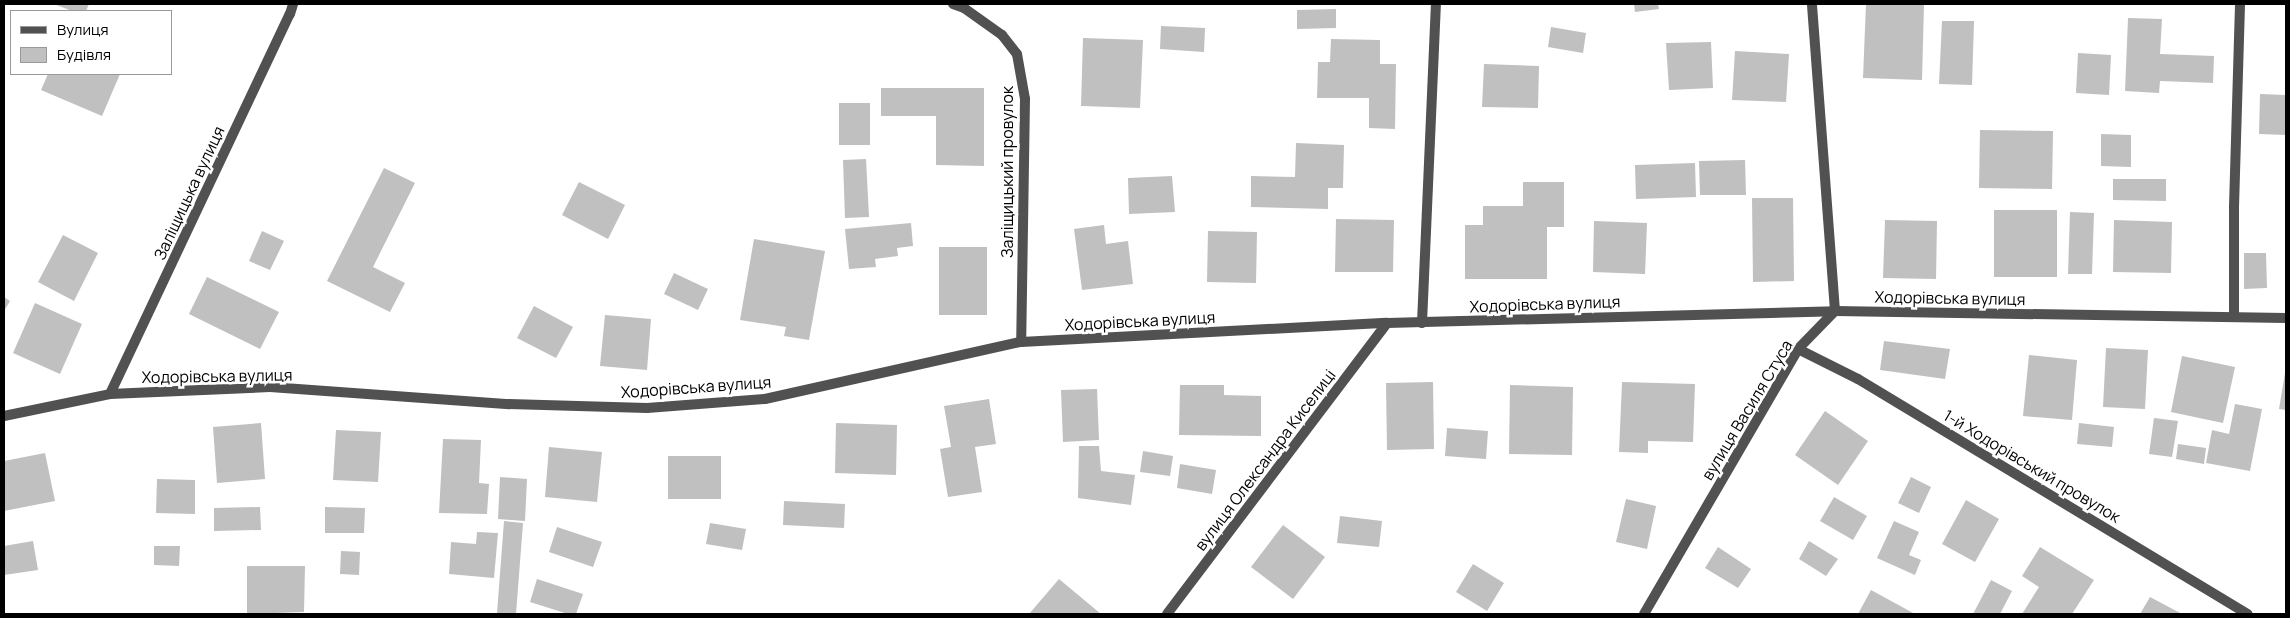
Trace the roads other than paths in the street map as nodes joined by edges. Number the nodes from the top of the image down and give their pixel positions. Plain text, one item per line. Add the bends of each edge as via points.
1 (292, 4) edge
2 (953, 4) edge
3 (1436, 4) edge
4 (1812, 4) edge
5 (2240, 4) edge
6 (1835, 311) junction
7 (2234, 317) junction
8 (2286, 318) edge
9 (1422, 323) junction
10 (1387, 324) junction
11 (1021, 342) junction
12 (1798, 349) junction
13 (110, 394) junction
14 (4, 416) edge
15 (1167, 614) edge
16 (1644, 614) edge
17 (2248, 614) edge

1 - 13 street, Заліщицька вулиця
2 - 11 street, Заліщицький провулок via 964,8 1002,35 1017,54 1025,99
3 - 9 street
4 - 6 street
5 - 7 street
6 - 7 street, Ходорівська вулиця
6 - 9 street, Ходорівська вулиця
6 - 12 street, вулиця Василя Стуса
7 - 8 street, Ходорівська вулиця
9 - 10 street, Ходорівська вулиця
10 - 11 street, Ходорівська вулиця
10 - 15 street, вулиця Олександра Киселиці
11 - 13 street, Ходорівська вулиця via 765,399 647,408 509,404 270,387
12 - 16 street, вулиця Василя Стуса
12 - 17 street, 1-й Ходорівський провулок via 1858,378
13 - 14 street, Ходорівська вулиця

